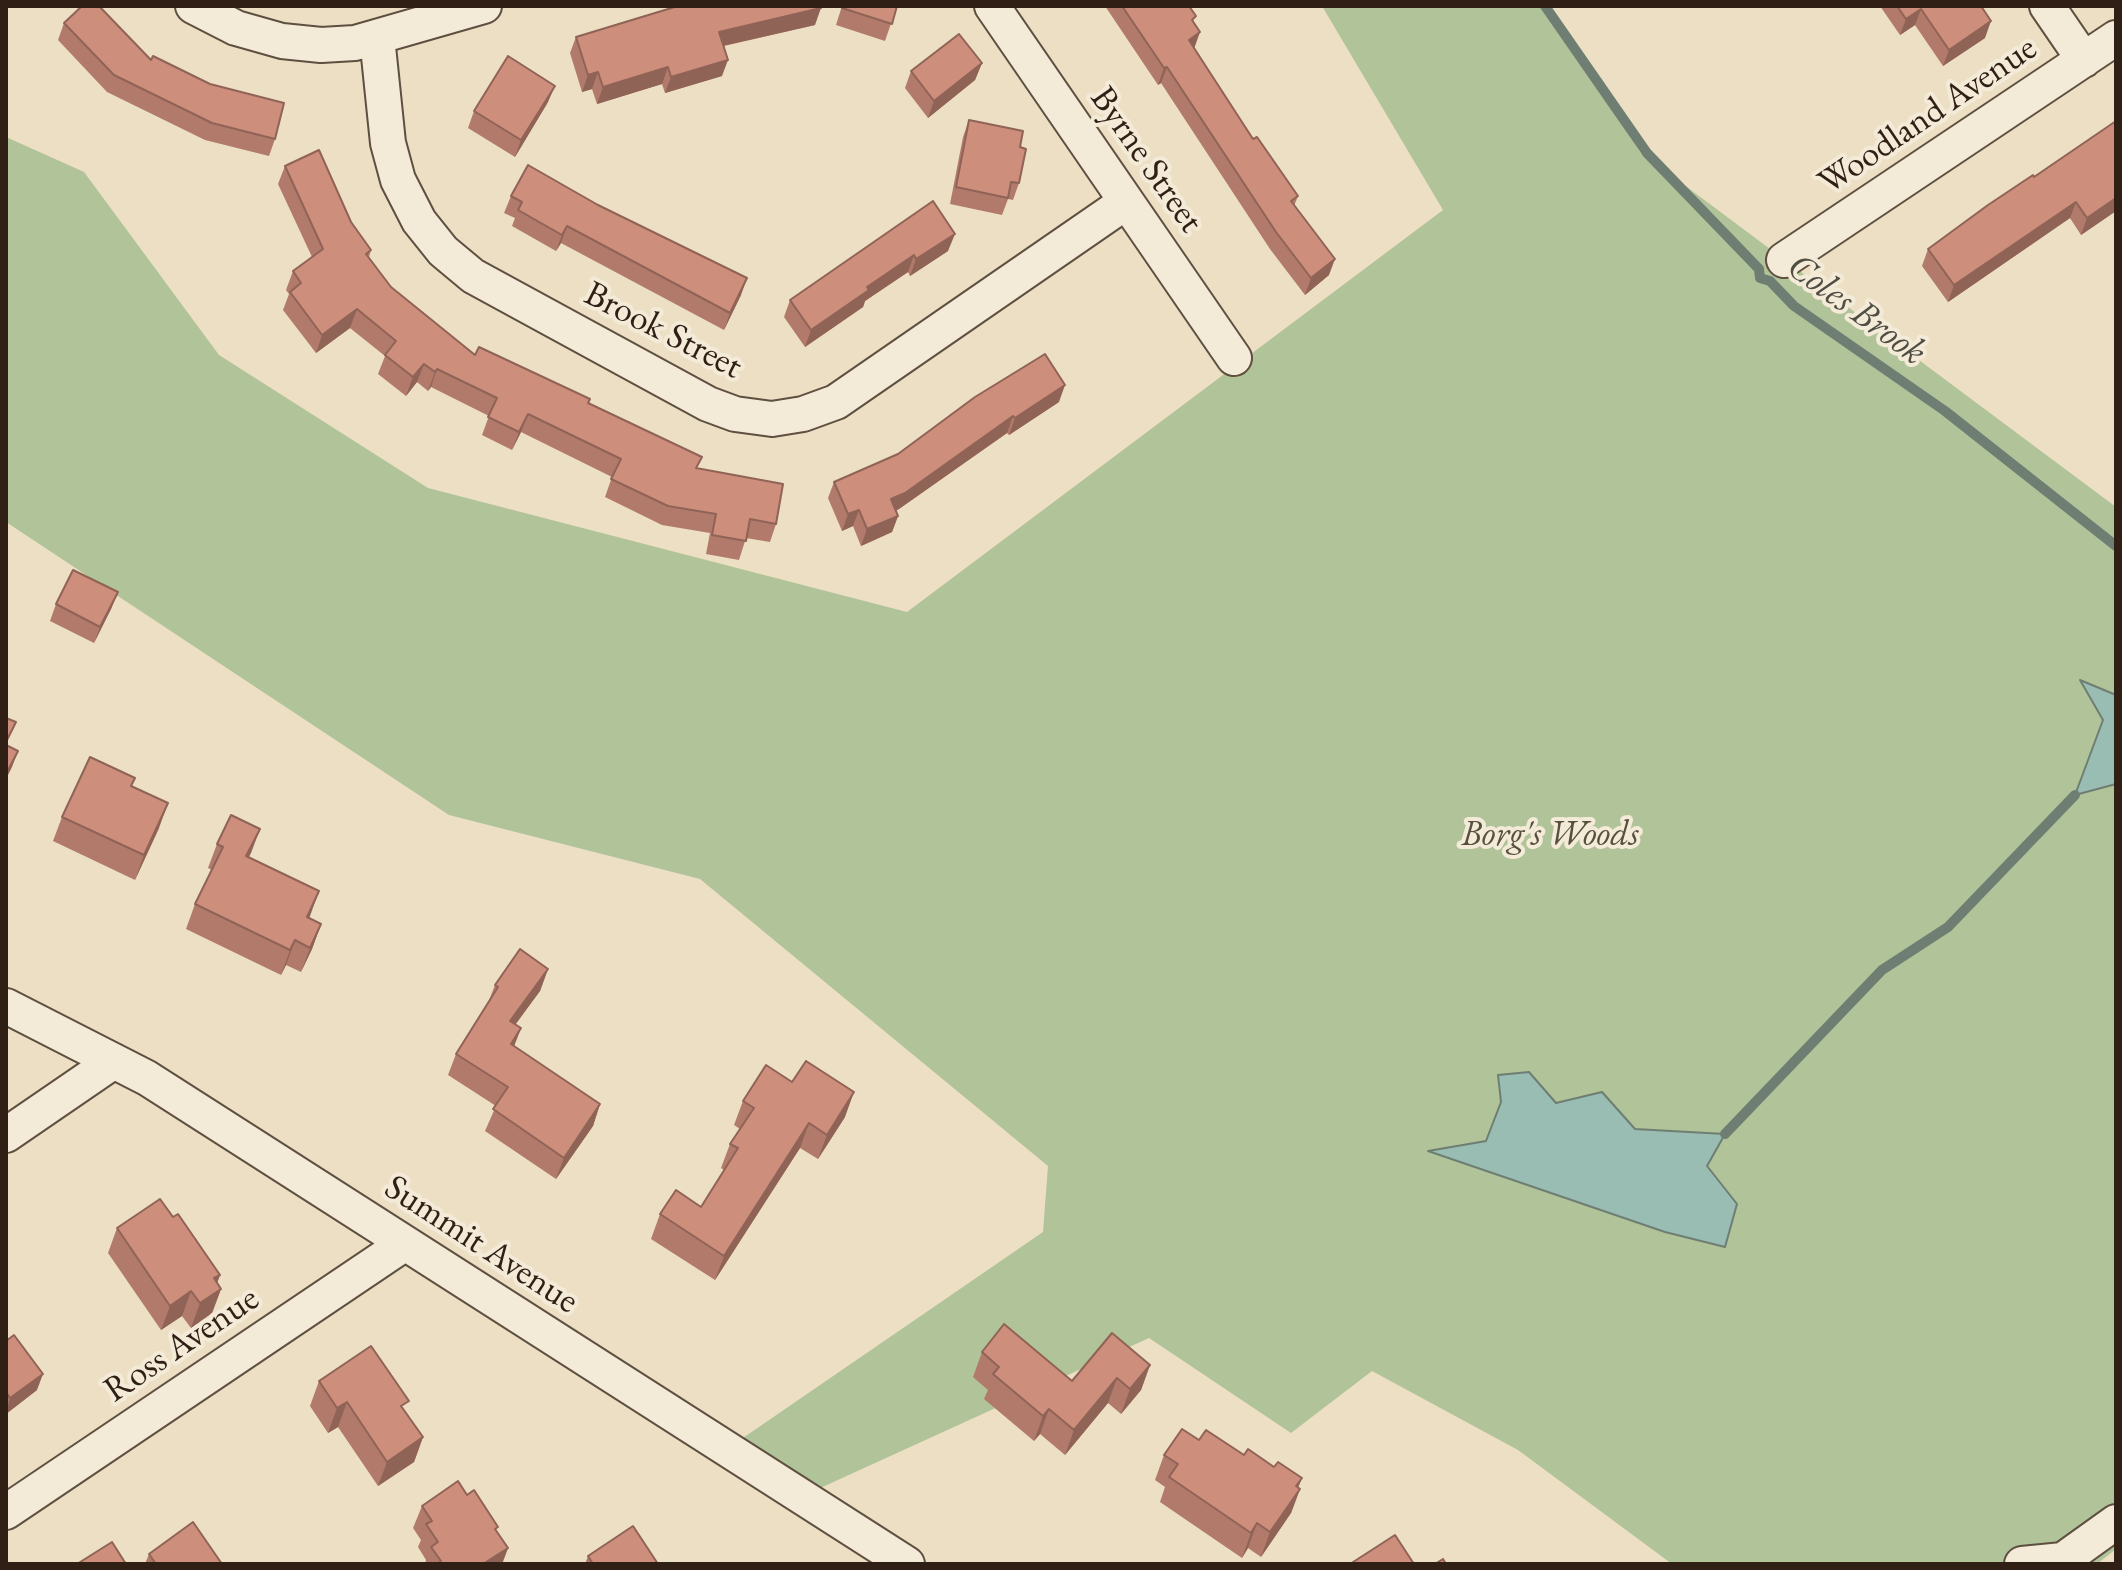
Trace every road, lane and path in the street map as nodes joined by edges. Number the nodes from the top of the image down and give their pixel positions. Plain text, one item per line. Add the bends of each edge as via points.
1 (193, 6) edge
2 (484, 6) edge
3 (992, 6) edge
4 (2047, 6) edge
5 (377, 37) junction
6 (2116, 38) edge
7 (2084, 60) junction
8 (1126, 202) junction
9 (1784, 260) dead end
10 (1234, 358) dead end
11 (6, 1006) edge
12 (114, 1061) junction
13 (6, 1135) edge
14 (404, 1244) junction
15 (6, 1512) edge
16 (2116, 1522) edge
17 (907, 1564) edge
18 (2022, 1564) edge

1 - 5 street via 236,28 282,41 321,45
2 - 5 street
3 - 8 street, Byrne Street
4 - 7 street
5 - 8 street, Brook Street via 388,143 398,180 419,221 443,251 473,276 735,414 772,419 836,402
6 - 7 street, Woodland Avenue
7 - 9 street, Woodland Avenue
8 - 10 street, Byrne Street
11 - 12 street, Summit Avenue
12 - 13 street
12 - 14 street, Summit Avenue
14 - 15 street, Ross Avenue
14 - 17 street, Summit Avenue
16 - 18 street via 2063,1560

